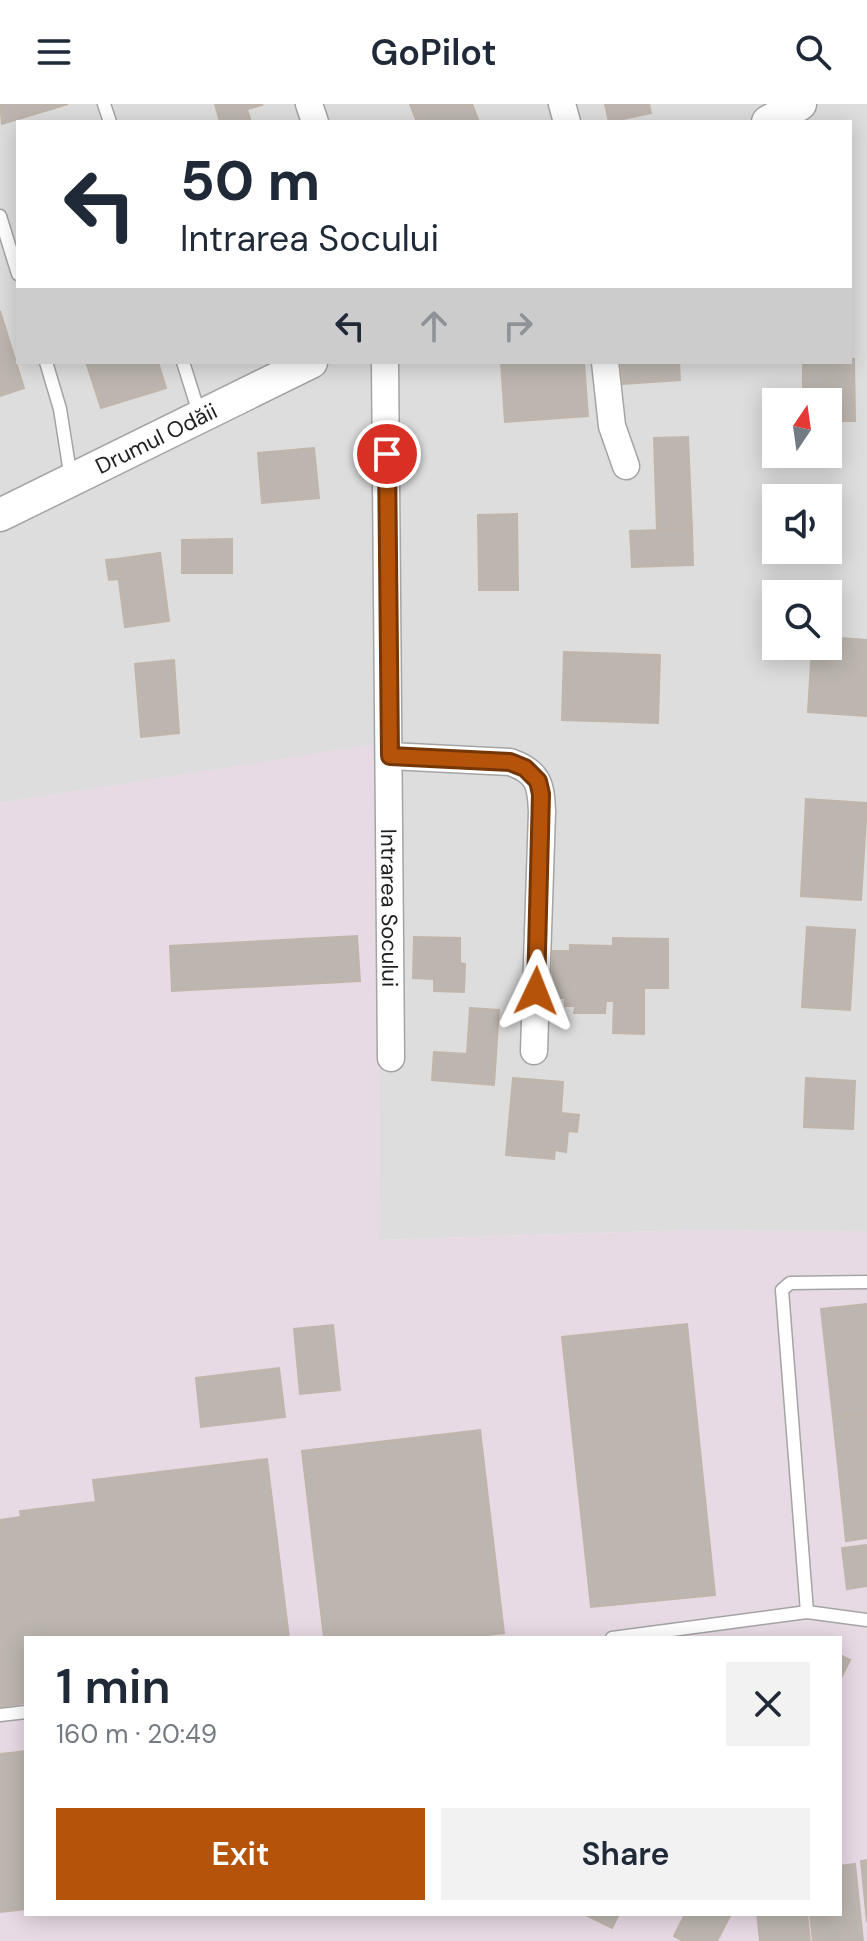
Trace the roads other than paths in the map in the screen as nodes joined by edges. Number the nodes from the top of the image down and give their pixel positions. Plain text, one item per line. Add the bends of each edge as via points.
1 (800, 104) edge
2 (772, 120) edge
3 (0, 216) edge
4 (16, 268) edge
5 (47, 364) edge
6 (184, 364) edge
7 (307, 364) edge
8 (385, 364) edge
9 (605, 364) edge
10 (200, 417) junction
11 (626, 466) dead end
12 (71, 479) junction
13 (0, 515) edge
14 (390, 756) junction
15 (534, 1051) dead end
16 (391, 1058) dead end
17 (867, 1282) edge
18 (807, 1612) junction
19 (867, 1620) edge
20 (627, 1636) edge
21 (24, 1712) edge
22 (0, 1715) edge

1 - 2 street
3 - 4 lane
5 - 12 lane
6 - 10 lane
7 - 10 street, Drumul Odăii
8 - 14 street, Intrarea Socului
9 - 11 street via 612,426
10 - 12 street, Drumul Odăii
12 - 13 street, Drumul Odăii
14 - 15 street via 510,762 538,781 542,812
14 - 16 street, Intrarea Socului
17 - 18 lane via 790,1283 782,1290
18 - 19 lane
18 - 20 lane
21 - 22 lane

